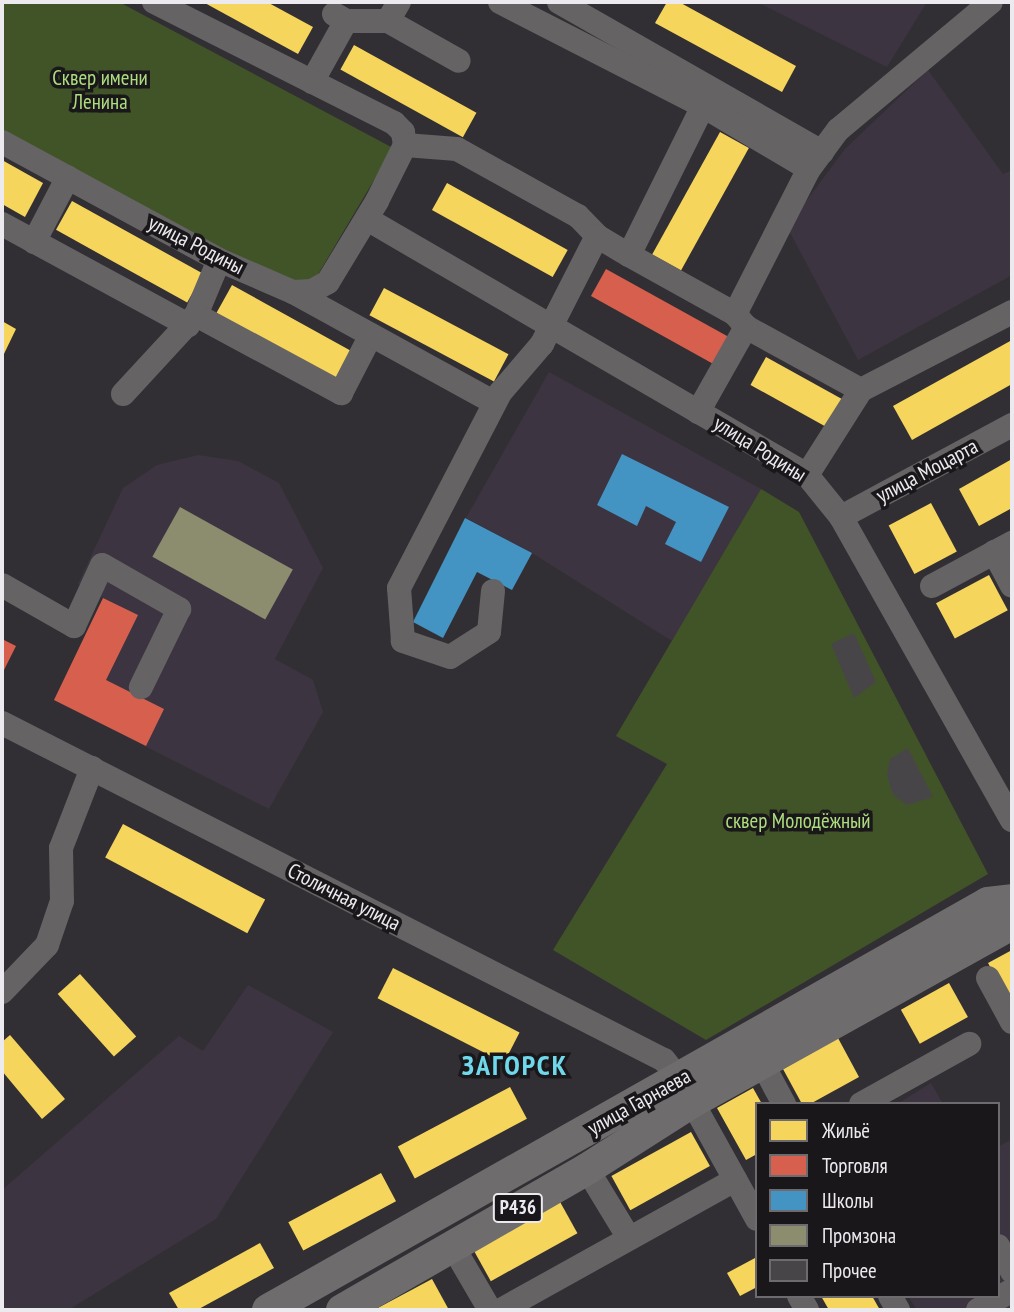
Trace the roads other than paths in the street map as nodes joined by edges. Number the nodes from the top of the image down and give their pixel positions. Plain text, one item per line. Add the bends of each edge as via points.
1 (154, 2) edge
2 (500, 2) edge
3 (559, 2) edge
4 (991, 2) edge
5 (394, 11) edge
6 (458, 61) dead end
7 (312, 82) junction
8 (703, 106) junction
9 (2, 142) edge
10 (405, 145) junction
11 (815, 161) junction
12 (68, 177) junction
13 (367, 219) junction
14 (2, 224) edge
15 (597, 236) junction
16 (34, 242) junction
17 (629, 255) junction
18 (219, 260) junction
19 (293, 292) junction
20 (1012, 312) edge
21 (192, 320) junction
22 (740, 321) junction
23 (550, 327) junction
24 (371, 335) junction
25 (861, 390) junction
26 (123, 394) dead end
27 (495, 403) junction
28 (698, 412) junction
29 (1012, 425) edge
30 (807, 475) junction
31 (841, 517) junction
32 (1003, 547) edge
33 (2, 585) edge
34 (932, 586) dead end
35 (1012, 586) edge
36 (493, 592) dead end
37 (141, 687) dead end
38 (2, 723) edge
39 (92, 768) junction
40 (1012, 820) edge
41 (1012, 900) edge
42 (1012, 923) edge
43 (988, 978) dead end
44 (2, 992) edge
45 (1012, 1022) edge
46 (969, 1044) dead end
47 (762, 1063) junction
48 (686, 1091) junction
49 (783, 1102) edge
50 (865, 1102) edge
51 (587, 1169) junction
52 (736, 1181) junction
53 (755, 1215) edge
54 (629, 1238) junction
55 (452, 1245) junction
56 (1000, 1250) edge
57 (1012, 1271) edge
58 (998, 1298) edge
59 (268, 1310) edge
60 (342, 1310) edge
61 (490, 1310) edge
62 (501, 1310) edge
63 (977, 1310) edge

1 - 7 street
2 - 8 street
3 - 11 street
4 - 11 street via 838,130
5 - 6 street
5 - 7 street via 340,17
7 - 10 street via 394,123 403,132
8 - 11 street
8 - 17 street
9 - 12 street, улица Родины
10 - 13 street
10 - 15 street via 457,149 578,216
11 - 22 street
12 - 16 street
12 - 18 street, улица Родины
13 - 19 street via 328,282 312,291
13 - 23 street, улица Родины
14 - 16 street
15 - 17 street
15 - 23 street
16 - 21 street
17 - 22 street
18 - 19 street, улица Родины
18 - 21 street
19 - 24 street, улица Родины
20 - 25 street
21 - 24 street via 341,393
21 - 26 street
22 - 25 street
22 - 28 street
23 - 27 street
23 - 28 street, улица Родины
24 - 27 street, улица Родины
25 - 30 street
27 - 36 street via 399,588 403,641 450,657 489,632
28 - 30 street, улица Родины
29 - 31 street, улица Моцарта
30 - 31 street, улица Родины
31 - 40 street, улица Родины
32 - 34 street
32 - 35 street
33 - 37 street via 74,626 102,565 179,609
38 - 39 street, Столичная улица
39 - 44 street via 61,848 62,901 47,945
39 - 48 street, Столичная улица via 664,1060
41 - 48 main road, улица Гарнаева via 988,903
42 - 47 main road, улица Гарнаева / P436
43 - 45 street
46 - 50 street
47 - 48 main road, улица Гарнаева / P436
47 - 49 street
48 - 51 main road, улица Гарнаева / P436
48 - 52 street, Столичная улица
48 - 59 main road, улица Гарнаева
51 - 54 street
51 - 55 main road, улица Гарнаева / P436
52 - 53 street, Столичная улица
52 - 54 street
54 - 62 street
55 - 60 main road, улица Гарнаева / P436
55 - 61 street
56 - 57 street
58 - 63 street

